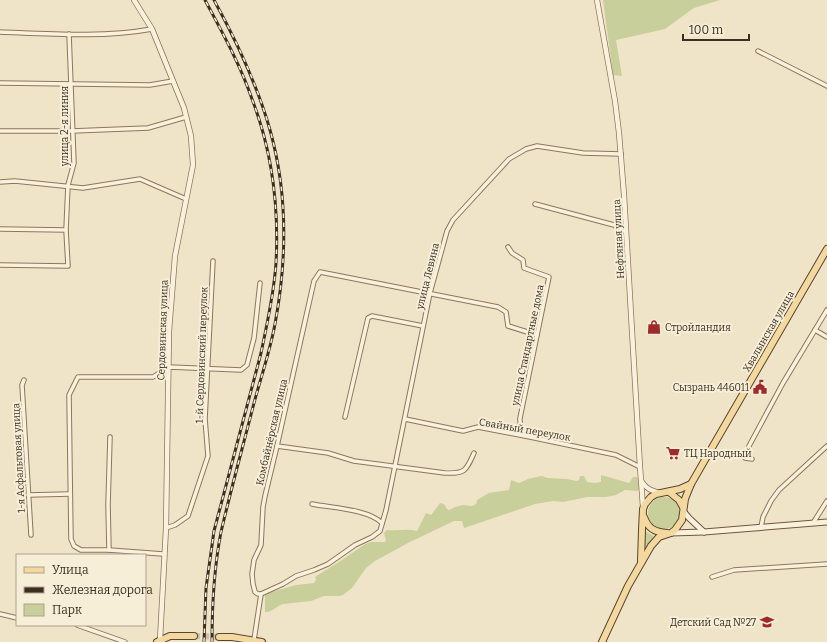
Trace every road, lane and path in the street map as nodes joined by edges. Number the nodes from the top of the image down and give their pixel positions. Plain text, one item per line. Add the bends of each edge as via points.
1 (134, 0) edge
2 (597, 0) edge
3 (152, 29) junction
4 (0, 32) edge
5 (69, 34) junction
6 (758, 51) dead end
7 (173, 81) junction
8 (0, 83) edge
9 (72, 84) junction
10 (827, 86) edge
11 (186, 118) junction
12 (0, 130) edge
13 (72, 131) junction
14 (621, 154) junction
15 (0, 182) edge
16 (68, 185) junction
17 (186, 199) junction
18 (535, 204) dead end
19 (0, 229) edge
20 (66, 230) junction
21 (626, 232) junction
22 (508, 248) dead end
23 (827, 249) edge
24 (213, 261) dead end
25 (0, 265) edge
26 (260, 283) dead end
27 (430, 293) junction
28 (827, 310) edge
29 (423, 326) junction
30 (816, 330) junction
31 (537, 335) junction
32 (827, 337) edge
33 (169, 367) junction
34 (208, 369) junction
35 (24, 380) dead end
36 (345, 417) dead end
37 (405, 419) junction
38 (110, 437) dead end
39 (530, 437) junction
40 (277, 446) junction
41 (827, 446) edge
42 (474, 453) dead end
43 (752, 459) dead end
44 (395, 466) junction
45 (640, 467) junction
46 (641, 479) junction
47 (691, 484) junction
48 (669, 492) junction
49 (660, 493) junction
50 (70, 494) junction
51 (28, 495) junction
52 (827, 501) edge
53 (312, 504) dead end
54 (684, 510) junction
55 (643, 511) junction
56 (827, 522) edge
57 (382, 523) junction
58 (813, 523) junction
59 (761, 527) junction
60 (166, 528) junction
61 (704, 532) junction
62 (670, 533) junction
63 (31, 535) dead end
64 (109, 550) junction
65 (163, 554) junction
66 (640, 563) junction
67 (827, 564) edge
68 (712, 576) dead end
69 (261, 594) junction
70 (0, 614) edge
71 (16, 618) edge
72 (80, 626) edge
73 (194, 636) tunnel mouth
74 (219, 637) tunnel mouth
75 (254, 640) junction
76 (158, 641) edge
77 (125, 642) edge
78 (262, 642) edge
79 (602, 642) edge

1 - 3 street, Сердовинская улица
2 - 14 street, Нефтяная улица via 615,101
3 - 5 street
3 - 7 street, Сердовинская улица
4 - 5 street
5 - 9 street, улица 2-я линия
6 - 10 street
7 - 9 street via 150,85
7 - 11 street, Сердовинская улица
8 - 9 street
9 - 13 street, улица 2-я линия
11 - 13 street via 148,128
11 - 17 street, Сердовинская улица via 191,136 193,165
12 - 13 street
13 - 16 street, улица 2-я линия via 74,163
14 - 21 street, Нефтяная улица
14 - 27 street, улица Левина via 583,153 537,146 509,158 446,231
15 - 16 street via 15,180
16 - 17 street via 83,188 140,179
16 - 20 street, улица 2-я линия
17 - 33 street, Сердовинская улица via 175,256
18 - 21 street via 614,225
19 - 20 street
20 - 25 street, улица 2-я линия via 68,266
21 - 45 street, Нефтяная улица
22 - 31 street, улица Стандартные дома via 523,260 524,268 549,277
23 - 47 main road, Хвалынская улица
24 - 34 street, 1-й Сердовинский переулок
26 - 34 street via 254,338 248,365 242,370
27 - 29 street, улица Левина
27 - 31 street via 498,307 506,312 508,326
27 - 40 street, Комбайнёрская улица via 320,272 314,281
28 - 30 street
29 - 36 street via 372,316 368,318
29 - 37 street, улица Левина
30 - 32 street
30 - 43 street via 749,446 744,458
31 - 39 street, улица Стандартные дома via 520,423 523,431
33 - 34 street
33 - 50 street via 153,377 78,377 69,395
33 - 60 street, Сердовинская улица
34 - 60 street, 1-й Сердовинский переулок via 205,419 208,456 188,516
35 - 51 street, 1-я Асфальтовая улица via 22,384
37 - 39 street, Свайный переулок via 463,431 478,427
37 - 44 street, улица Левина
38 - 64 street
39 - 45 street, Свайный переулок via 616,455
40 - 44 street via 328,453 354,462
40 - 69 street, Комбайнёрская улица via 264,502 260,545 252,570 255,592
41 - 59 street via 779,490 763,517
42 - 44 street via 468,467 458,473
44 - 57 street, улица Левина
45 - 46 street, Нефтяная улица
46 - 49 street via 644,486
46 - 55 street, Нефтяная улица
47 - 48 main road
47 - 54 main road, Хвалынская улица
48 - 49 main road
48 - 54 main road via 679,500
49 - 55 main road via 651,497
50 - 51 street
50 - 64 street via 71,539 74,546 82,550
51 - 63 street, 1-я Асфальтовая улица
52 - 58 street
53 - 57 street via 364,513
54 - 61 main road
54 - 62 main road via 679,525
55 - 62 main road via 647,525 652,530
55 - 66 main road
56 - 58 main road
57 - 69 street, улица Левина via 380,531 328,564 296,576
58 - 59 main road
59 - 61 main road
60 - 65 street, Сердовинская улица
61 - 62 main road
62 - 66 main road via 656,540
64 - 65 street
65 - 76 street, Сердовинская улица
66 - 79 main road
67 - 68 street via 734,570
69 - 75 street
70 - 71 street
72 - 77 street
73 - 76 main road via 170,636
74 - 75 main road
75 - 78 main road

